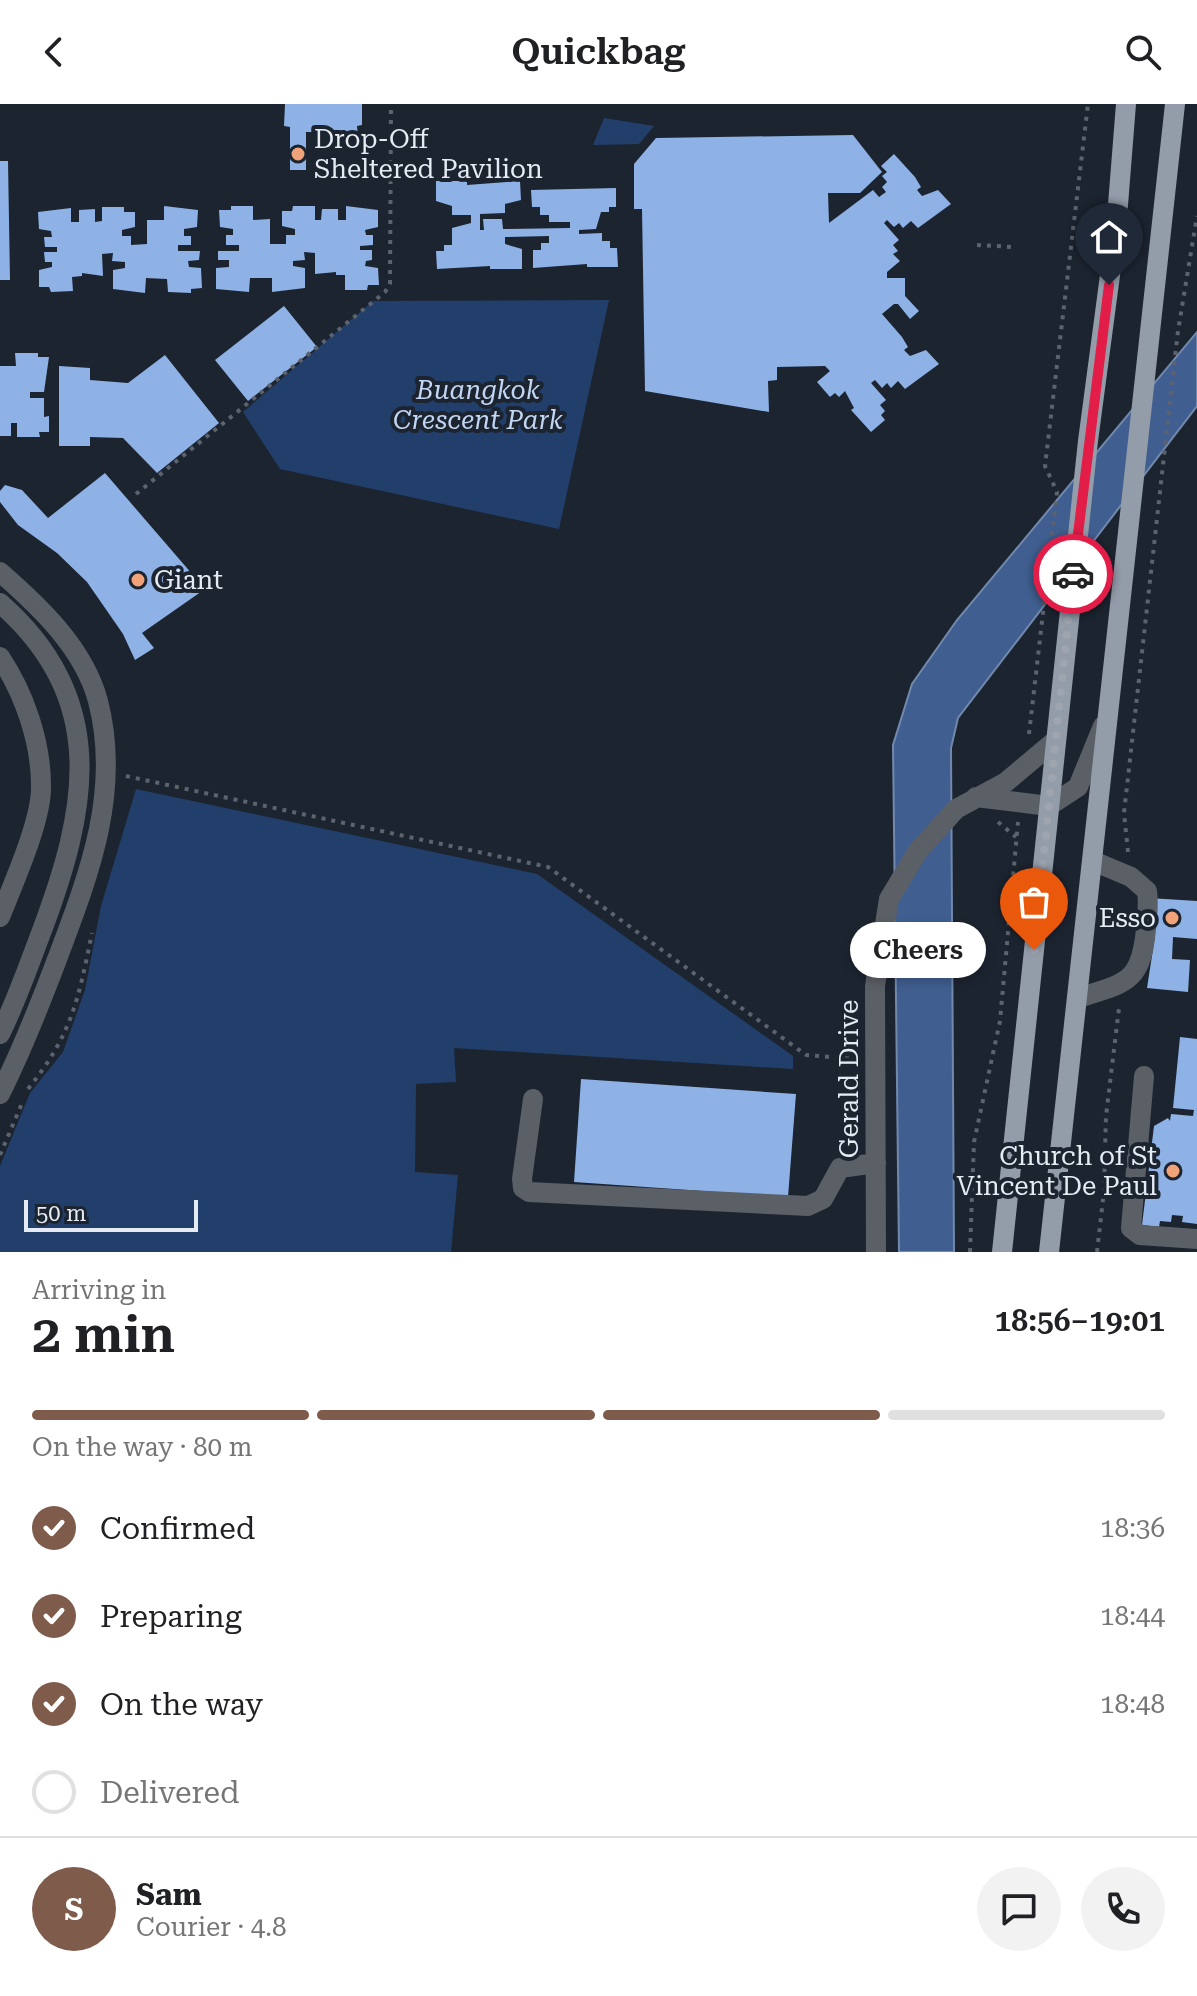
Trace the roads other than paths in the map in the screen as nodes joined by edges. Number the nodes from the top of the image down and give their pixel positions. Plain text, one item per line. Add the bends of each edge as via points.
1 (1126, 104) edge
2 (1175, 104) edge
3 (0, 572) edge
4 (0, 603) edge
5 (0, 657) edge
6 (1111, 707) junction
7 (1056, 740) junction
8 (976, 797) junction
9 (1049, 806) junction
10 (1093, 861) junction
11 (0, 917) edge
12 (1078, 998) junction
13 (0, 1034) edge
14 (1144, 1076) dead end
15 (0, 1094) edge
16 (533, 1099) dead end
17 (876, 1163) junction
18 (1197, 1239) edge
19 (876, 1252) edge
20 (1002, 1252) edge
21 (1049, 1252) edge

1 - 7 main road
2 - 6 main road
3 - 15 street via 41,607 73,651 97,698 104,737 105,806 93,865
4 - 13 street via 22,623 59,676 78,735 80,798 67,864
5 - 11 street via 20,687 42,788
6 - 9 street via 1078,787
6 - 10 main road
7 - 8 street, Gerald Drive via 1006,782
7 - 9 main road
8 - 9 street
8 - 17 street, Gerald Drive via 956,809 918,851 889,899 875,986
9 - 20 main road
10 - 12 main road
10 - 12 street via 1131,877 1147,891 1143,959 1122,985
12 - 21 main road
14 - 18 street via 1131,1228 1140,1235
16 - 17 street via 522,1179 529,1192 808,1206 823,1199 840,1168
17 - 19 street, Gerald Drive

